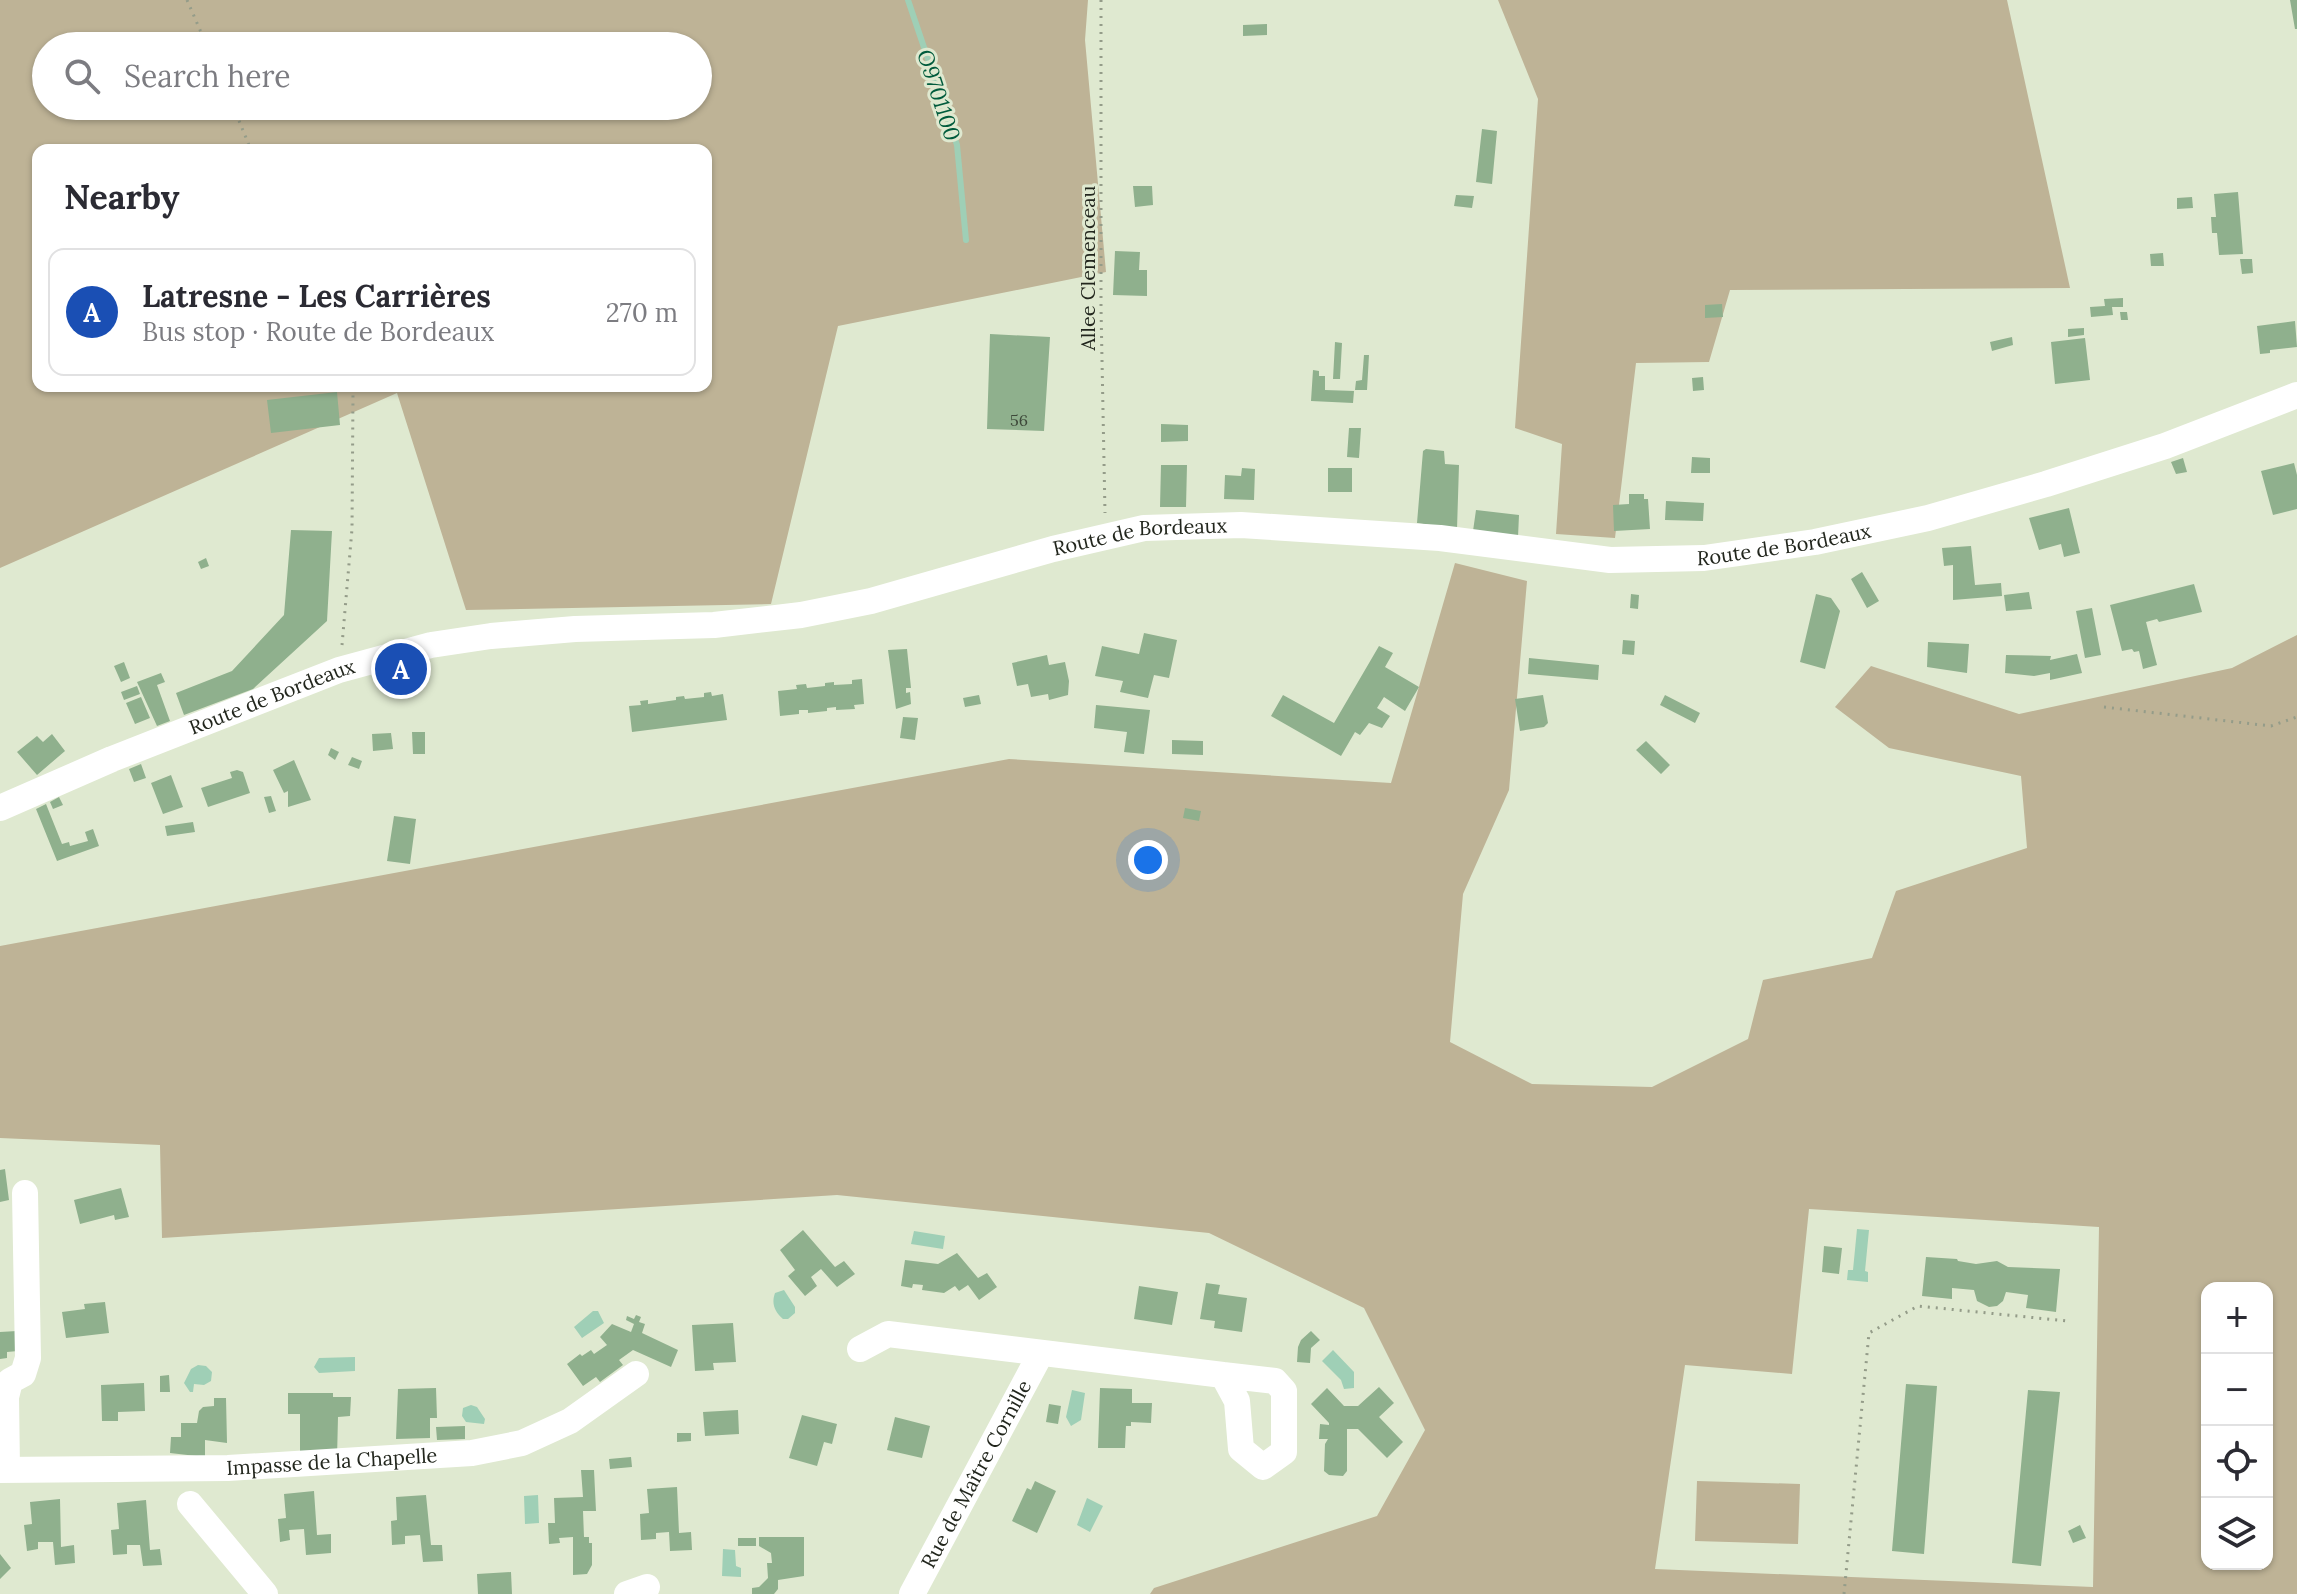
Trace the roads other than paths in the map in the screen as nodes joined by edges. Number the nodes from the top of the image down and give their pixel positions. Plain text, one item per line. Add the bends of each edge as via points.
1 (2297, 395) edge
2 (0, 808) edge
3 (25, 1193) dead end
4 (860, 1349) dead end
5 (1041, 1353) junction
6 (636, 1374) dead end
7 (1223, 1375) dead end
8 (3, 1470) edge
9 (190, 1504) dead end
10 (265, 1594) edge
11 (912, 1594) edge

1 - 2 street, Route de Bordeaux via 2165,446 1928,518 1704,558 1610,560 1440,538 1241,525 1144,528 801,615 714,625 575,629 431,645 339,670
3 - 8 street, Impasse de la Chapelle via 28,1358 23,1374 10,1381 6,1397
4 - 5 street, Rue de Maître Cornille via 888,1334
5 - 7 street, Rue de Maître Cornille
5 - 11 street, Rue de Maître Cornille
6 - 8 street, Impasse de la Chapelle via 570,1421 522,1443 472,1453 228,1468
9 - 10 street

